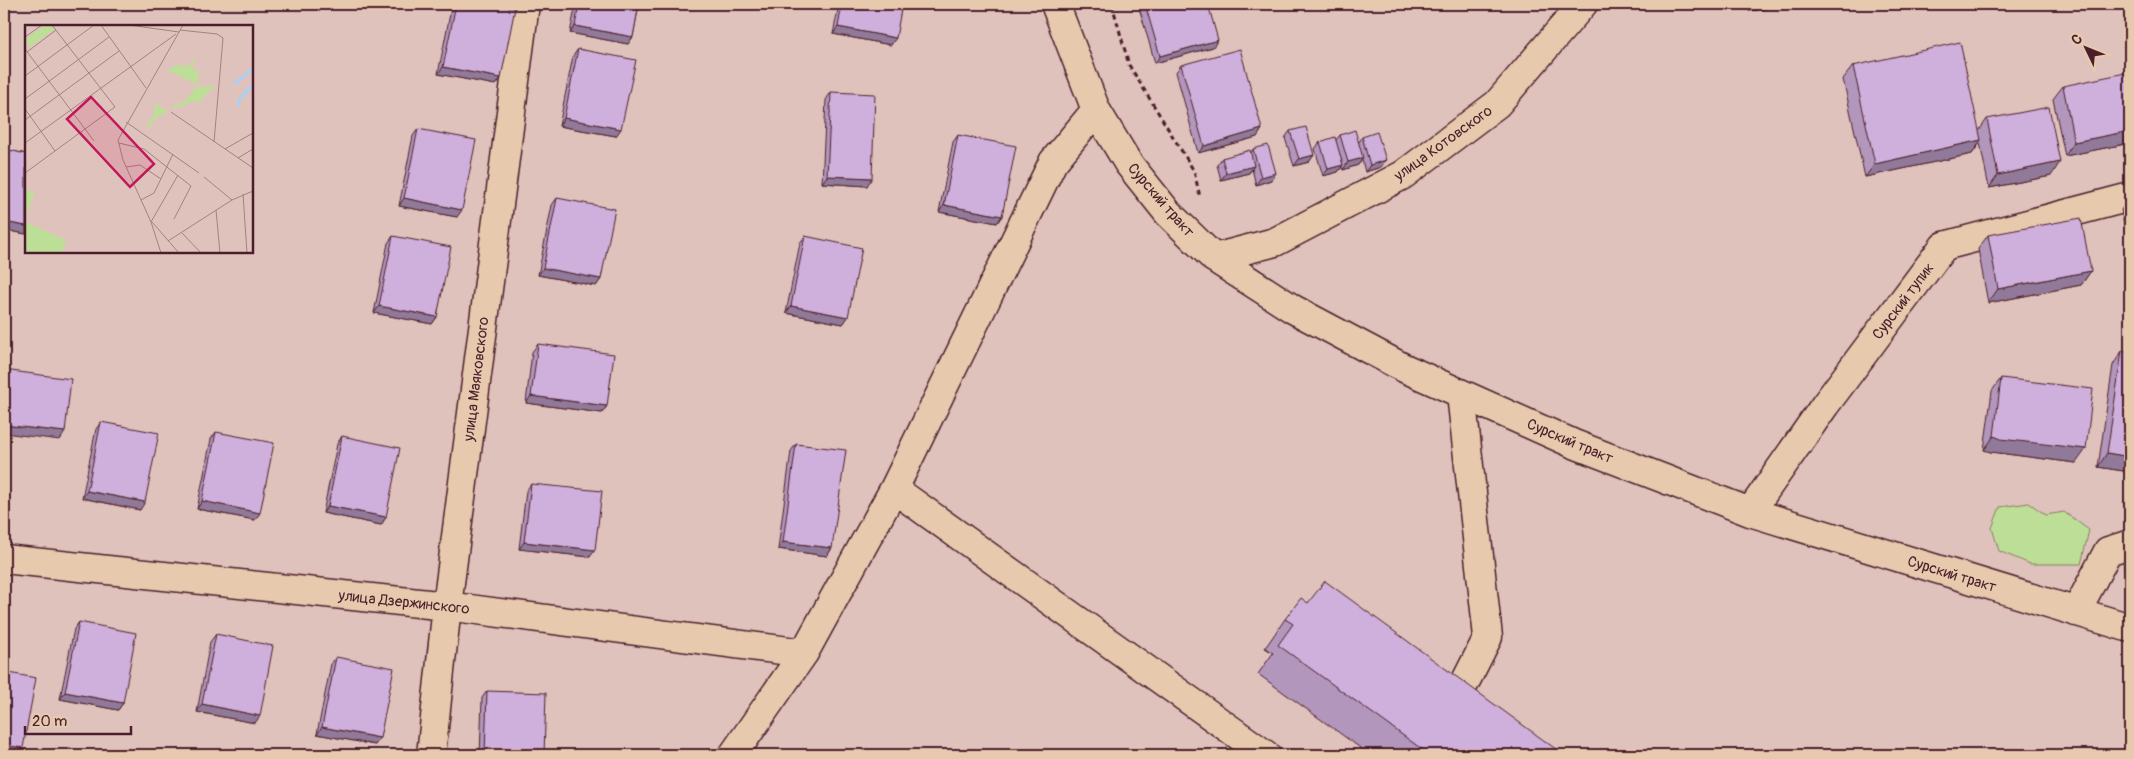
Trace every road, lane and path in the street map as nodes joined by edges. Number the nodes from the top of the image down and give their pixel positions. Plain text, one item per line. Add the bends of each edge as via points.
1 (525, 4) edge
2 (1055, 4) edge
3 (1112, 4) edge
4 (1583, 4) edge
5 (1096, 110) junction
6 (2130, 196) edge
7 (1200, 200) dead end
8 (1214, 258) junction
9 (1461, 394) junction
10 (894, 489) junction
11 (1750, 512) junction
12 (2130, 544) edge
13 (4, 559) edge
14 (447, 606) junction
15 (2076, 612) junction
16 (2130, 628) edge
17 (804, 653) junction
18 (1449, 714) edge
19 (431, 755) edge
20 (733, 755) edge
21 (1266, 755) edge

1 - 14 street, улица Маяковского
2 - 5 street, Сурский тракт
3 - 7 path via 1129,65 1194,171
4 - 8 street, улица Котовского via 1497,104 1403,175 1275,242
5 - 8 street, Сурский тракт via 1139,177 1168,213
5 - 10 street via 1053,162
6 - 11 street, Сурский тупик via 1944,246
8 - 9 street, Сурский тракт via 1293,309 1404,368
9 - 11 street, Сурский тракт via 1574,444
9 - 18 street via 1488,637
10 - 17 street
10 - 21 street
11 - 15 street, Сурский тракт
12 - 15 street via 2108,551
13 - 14 street, улица Дзержинского
14 - 17 street, улица Дзержинского
14 - 19 street, улица Маяковского
15 - 16 street, Сурский тракт
17 - 20 street

